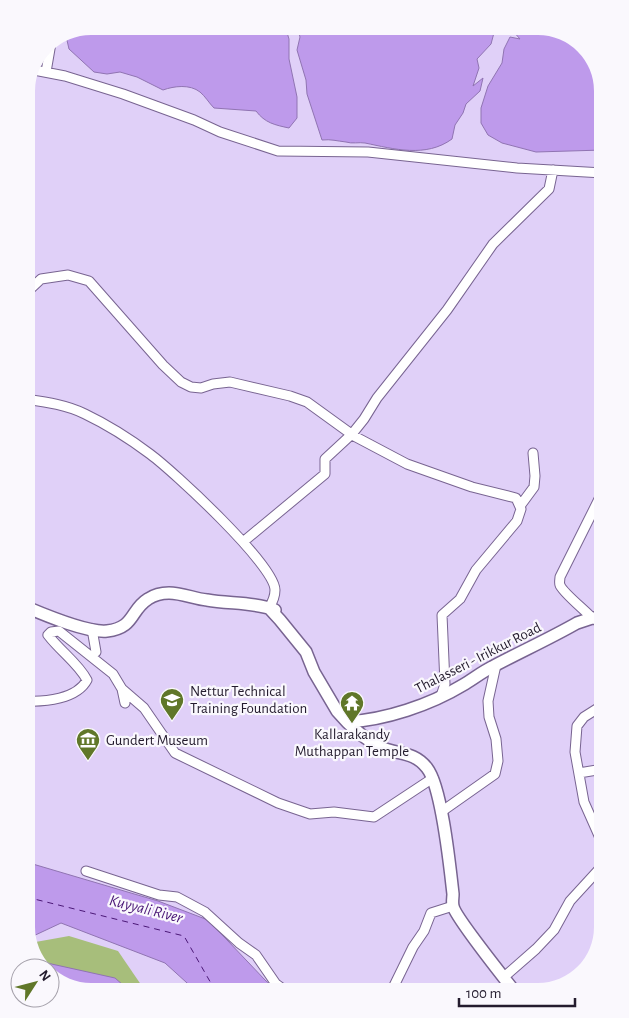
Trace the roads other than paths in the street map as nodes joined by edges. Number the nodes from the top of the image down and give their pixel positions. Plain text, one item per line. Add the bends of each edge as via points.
1 (48, 56) edge
2 (39, 71) edge
3 (46, 72) junction
4 (554, 170) junction
5 (594, 172) edge
6 (35, 285) edge
7 (35, 401) edge
8 (352, 434) junction
9 (532, 453) dead end
10 (520, 506) junction
11 (594, 510) edge
12 (243, 542) junction
13 (269, 608) junction
14 (35, 610) edge
15 (594, 617) edge
16 (594, 620) edge
17 (92, 629) junction
18 (96, 652) dead end
19 (496, 664) junction
20 (122, 689) junction
21 (441, 696) junction
22 (35, 702) edge
23 (125, 703) dead end
24 (594, 711) edge
25 (347, 722) junction
26 (594, 770) edge
27 (579, 773) junction
28 (433, 778) junction
29 (441, 812) junction
30 (594, 824) edge
31 (86, 871) dead end
32 (594, 875) edge
33 (453, 906) junction
34 (504, 977) junction
35 (275, 983) edge
36 (395, 983) edge
37 (508, 983) edge

1 - 3 street
2 - 3 street
3 - 4 street via 123,94 278,151 368,152
4 - 5 street
4 - 8 street via 549,188 493,244
6 - 8 street via 41,279 68,275 89,281 181,382 201,388 230,382 290,396 307,402
7 - 12 street via 66,406 127,438 181,480
8 - 10 street via 407,464 516,498
8 - 12 street via 325,459 325,474
9 - 10 street via 534,487
10 - 21 street via 522,509 517,521 476,570 460,599 442,615 445,684
11 - 15 street via 559,583 565,593
12 - 13 street via 271,577 275,589
13 - 17 main road via 171,593 157,594 146,600 122,627 109,631
13 - 25 main road via 306,652 314,672
14 - 17 main road
16 - 19 main road, Thalasseri - Irikkur Road via 578,623
17 - 18 street
19 - 21 main road, Thalasseri - Irikkur Road
19 - 29 street via 488,701 489,718 496,739 498,761 495,774
20 - 22 street via 113,674 66,635 59,631 51,632 48,635 60,651 87,680 84,686 62,697
20 - 23 street
20 - 28 street via 144,708 175,753 278,803 310,814 334,812 374,817
21 - 25 main road, Thalasseri - Irikkur Road via 383,718
24 - 27 street via 577,726 575,752
25 - 28 main road via 362,736 382,747 414,757
26 - 27 street
27 - 30 street via 584,802
28 - 29 main road
29 - 33 main road
31 - 35 street via 159,895 177,897 205,912 256,955
32 - 34 street via 570,901 554,930
33 - 34 main road
33 - 36 street via 431,913
34 - 37 main road

